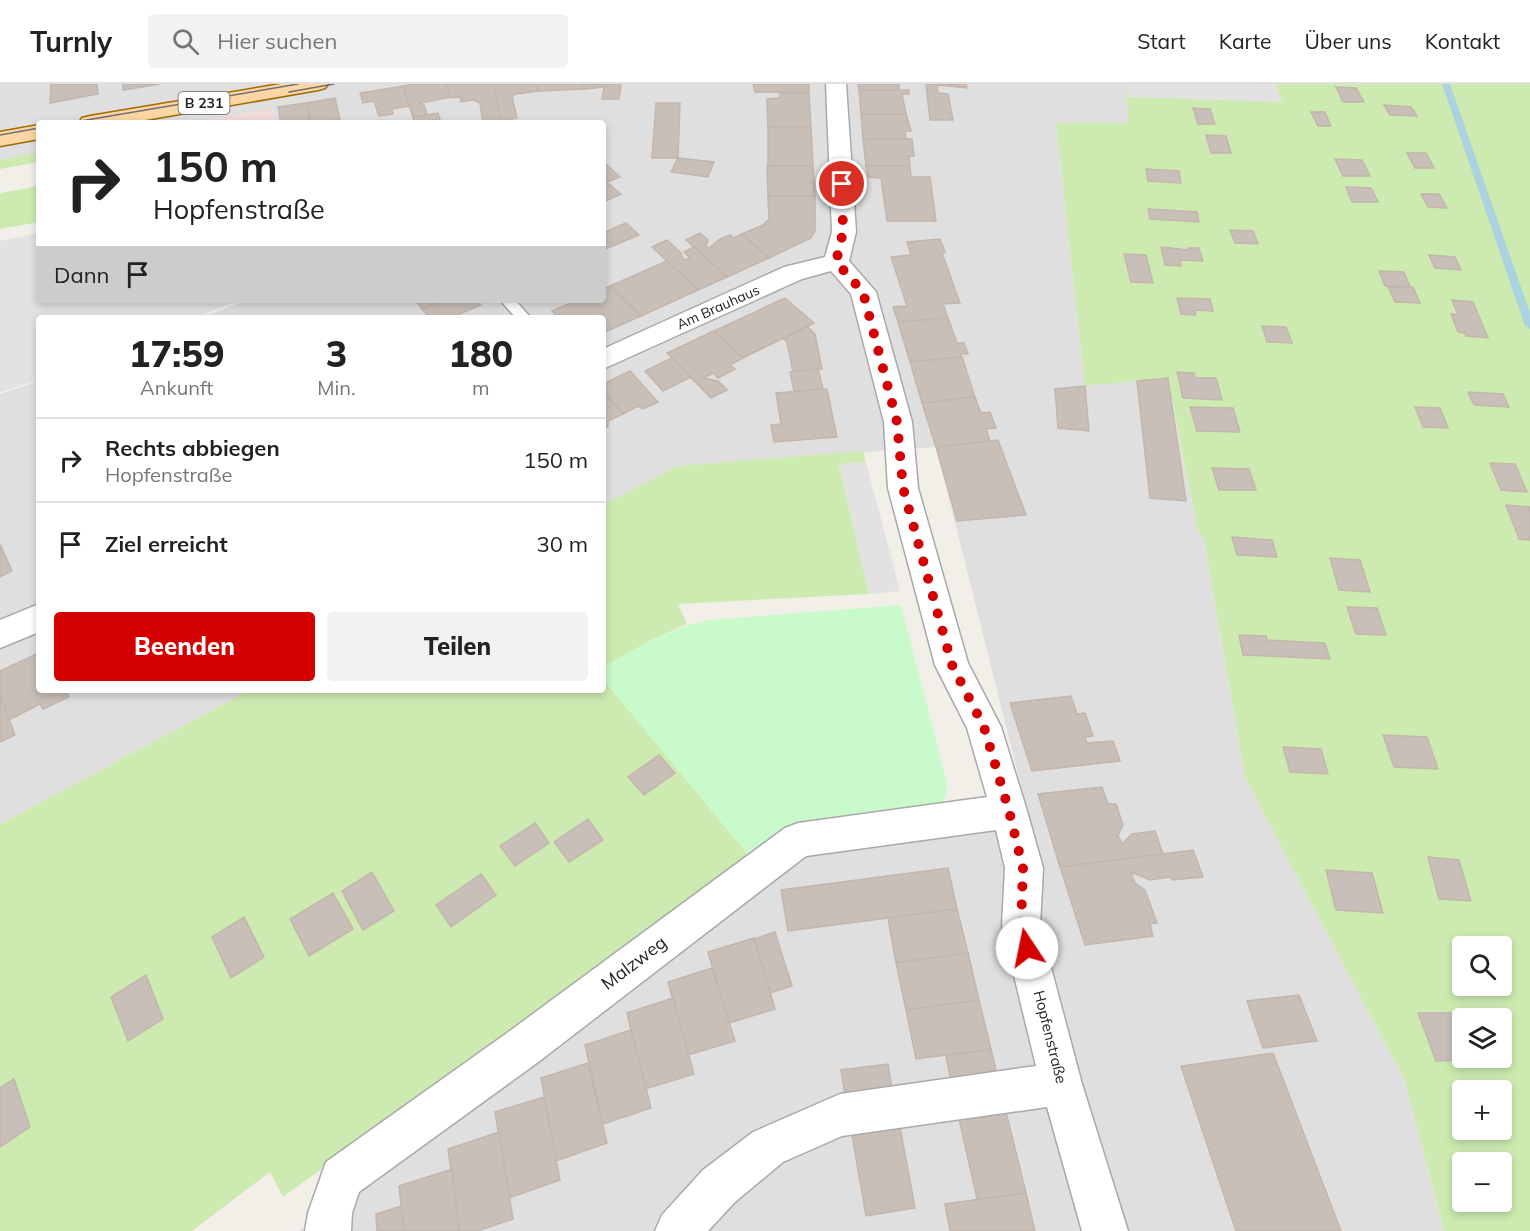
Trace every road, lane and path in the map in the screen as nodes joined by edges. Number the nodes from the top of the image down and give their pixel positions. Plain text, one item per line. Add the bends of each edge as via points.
1 (318, 84) edge
2 (836, 84) edge
3 (108, 120) edge
4 (36, 133) edge
5 (0, 139) edge
6 (836, 262) junction
7 (510, 303) edge
8 (521, 315) edge
9 (606, 359) edge
10 (36, 618) edge
11 (0, 635) edge
12 (1009, 811) junction
13 (1061, 1084) junction
14 (328, 1231) edge
15 (678, 1231) edge
16 (1105, 1231) edge

1 - 3 main road, B 231
2 - 6 street via 843,232
4 - 5 main road
6 - 9 street, Am Brauhaus via 793,273
6 - 12 street, Hopfenstraße via 863,292 897,422 903,488 952,665 984,727
7 - 8 lane
10 - 11 street
12 - 13 street, Hopfenstraße via 1023,868 1021,926
12 - 14 street, Malzweg via 798,840 342,1178
13 - 15 street via 840,1115 768,1147 719,1186
13 - 16 street, Hopfenstraße

